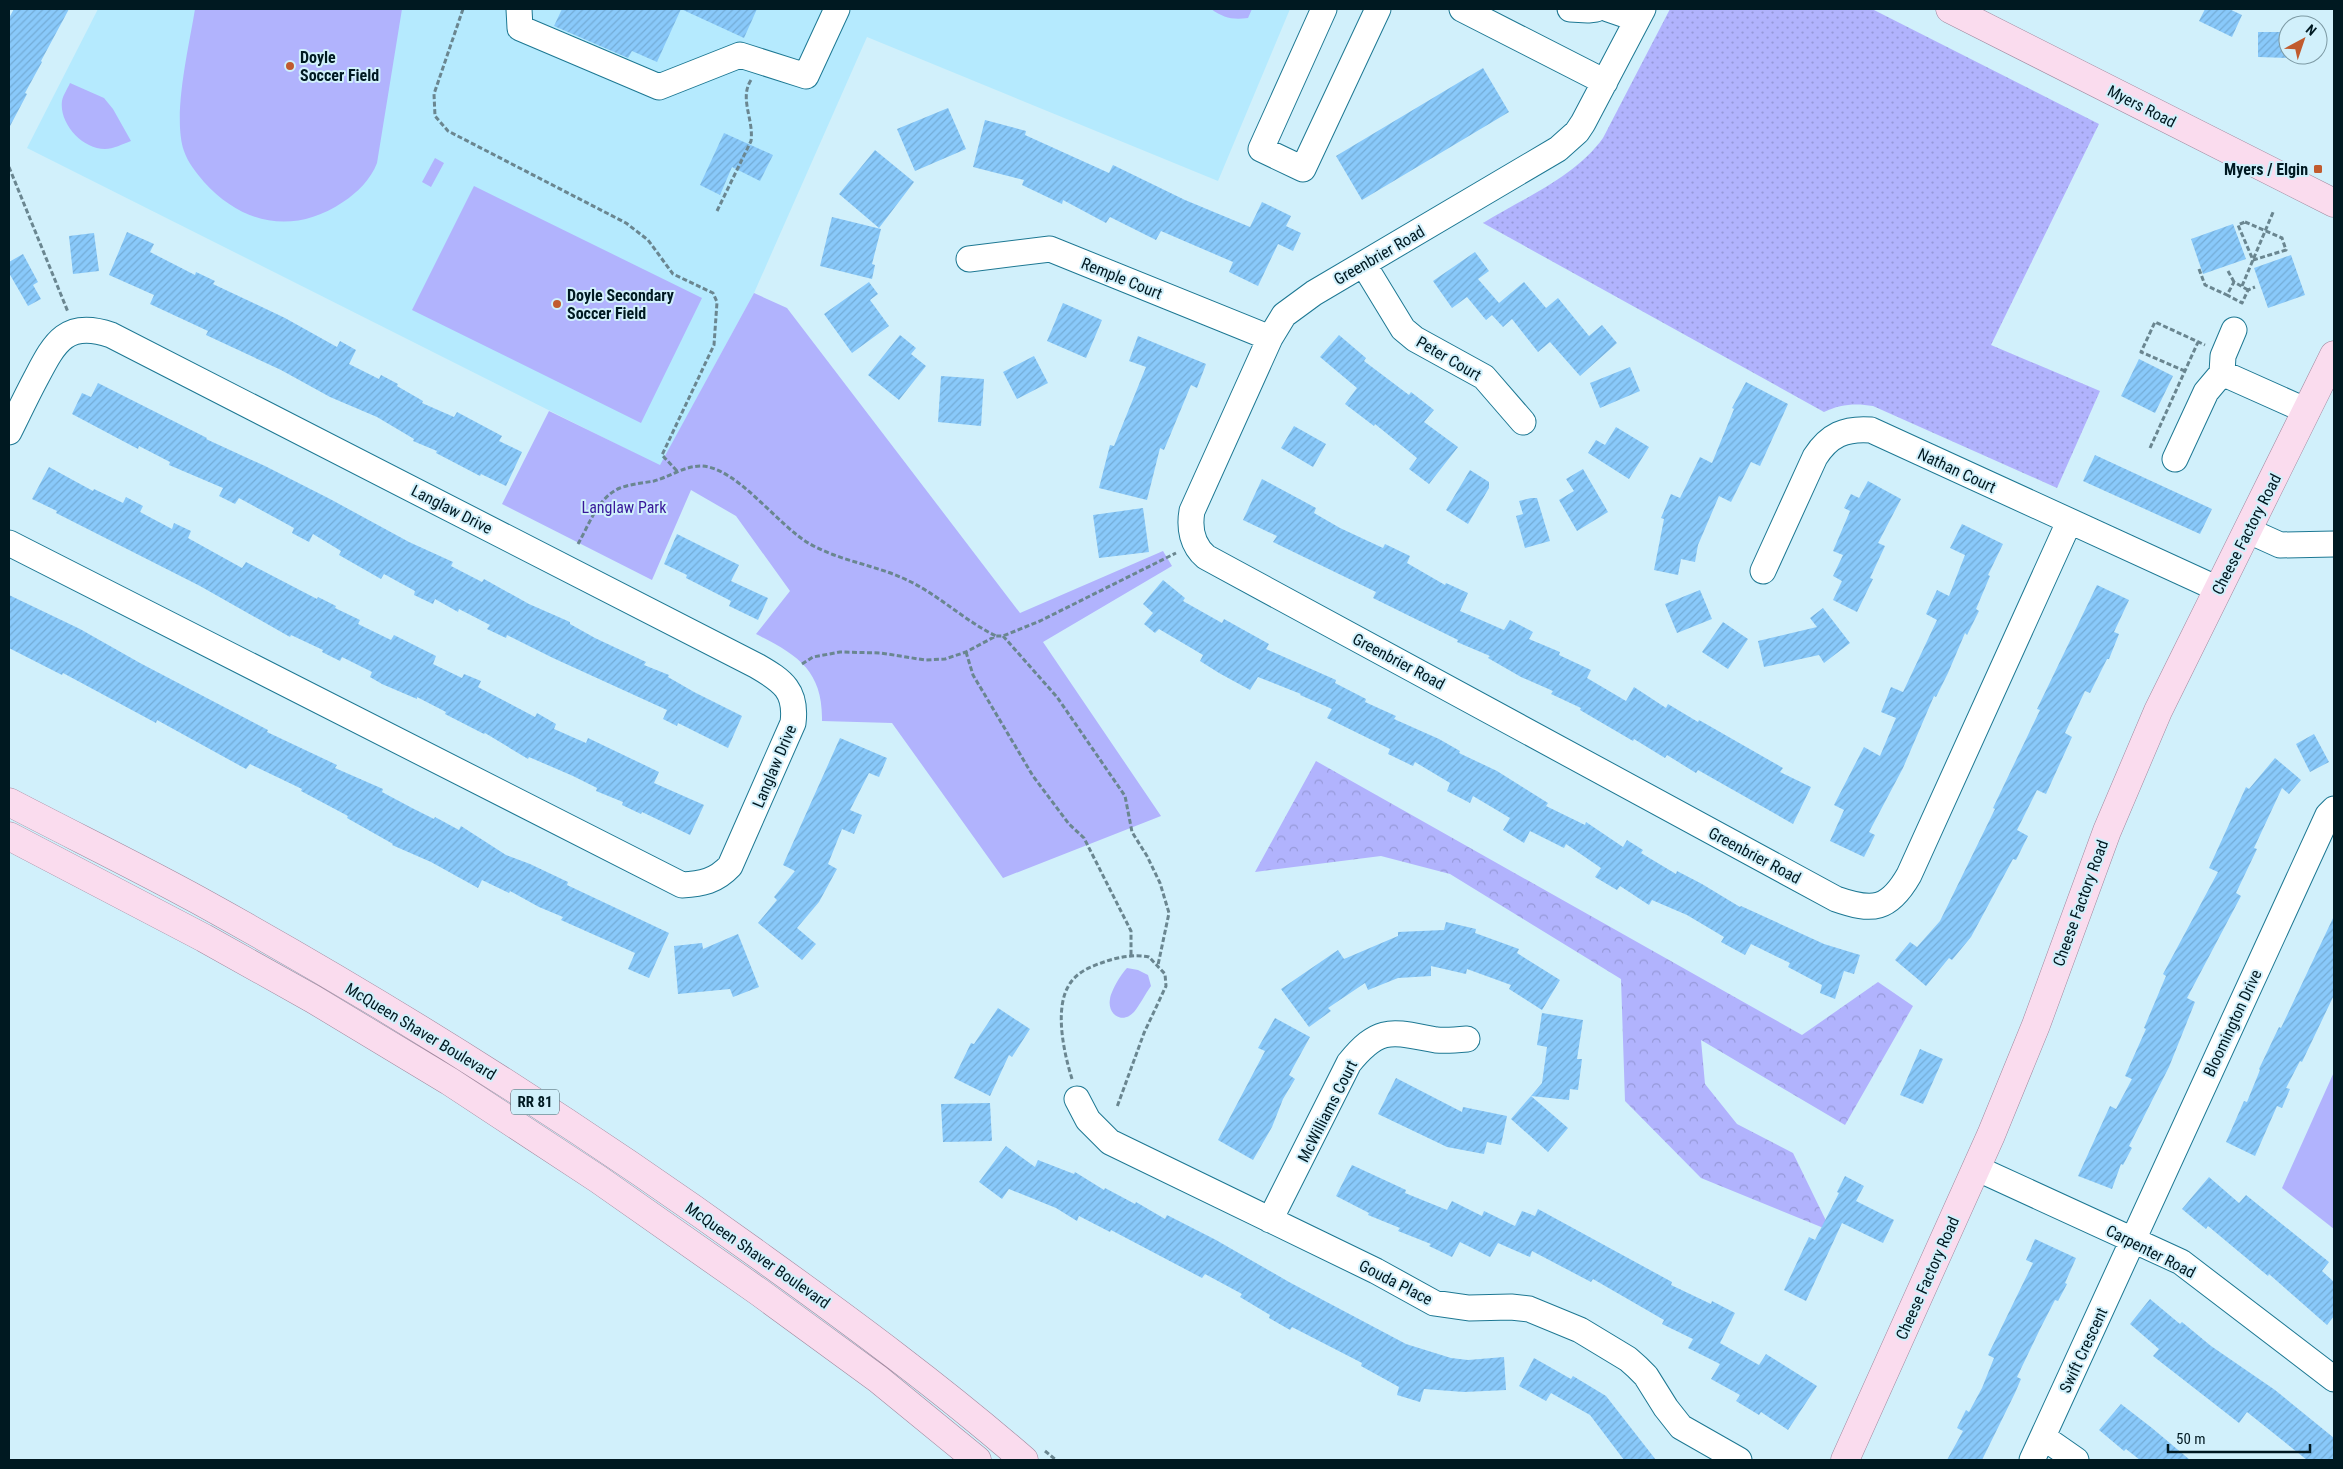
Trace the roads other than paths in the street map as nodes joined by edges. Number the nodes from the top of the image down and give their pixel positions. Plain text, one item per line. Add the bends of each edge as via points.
1 (519, 9) edge
2 (837, 9) edge
3 (1324, 9) edge
4 (1378, 9) edge
5 (1462, 9) edge
6 (1570, 9) edge
7 (1596, 9) edge
8 (1608, 9) edge
9 (1950, 9) edge
10 (1640, 14) edge
11 (1605, 82) junction
12 (2334, 203) edge
13 (969, 259) dead end
14 (1364, 265) junction
15 (2234, 330) dead end
16 (1270, 338) junction
17 (2334, 355) edge
18 (2222, 373) junction
19 (2307, 411) junction
20 (1523, 422) dead end
21 (9, 432) edge
22 (2175, 459) dead end
23 (2069, 522) junction
24 (2249, 531) junction
25 (9, 543) edge
26 (2334, 544) edge
27 (1762, 571) dead end
28 (2218, 589) junction
29 (9, 802) edge
30 (2334, 809) edge
31 (9, 836) edge
32 (1467, 1039) dead end
33 (1077, 1099) road end
34 (1976, 1168) junction
35 (1270, 1220) junction
36 (2134, 1240) junction
37 (2334, 1379) edge
38 (2043, 1437) junction
39 (977, 1460) edge
40 (1024, 1460) edge
41 (1740, 1460) edge
42 (1845, 1460) edge
43 (2032, 1460) edge
44 (2076, 1460) edge

1 - 2 street via 520,28 659,87 740,55 806,76
3 - 4 street via 1260,149 1304,169
5 - 11 street
6 - 7 street
8 - 10 street
9 - 12 main road, Myers Road
10 - 11 street, Greenbrier Road
11 - 14 street, Greenbrier Road via 1577,132 1558,149
13 - 16 street, Remple Court via 1050,249
14 - 16 street, Greenbrier Road via 1298,304 1284,315
14 - 20 street, Peter Court via 1403,329 1484,377
15 - 18 street via 2223,356
16 - 23 street, Greenbrier Road via 1192,511 1190,522 1198,550 1836,899 1855,906 1883,905 1893,898 1909,875
17 - 19 main road, Cheese Factory Road
18 - 19 street
18 - 22 street via 2206,392
19 - 24 main road, Cheese Factory Road
21 - 25 street, Langlaw Drive via 52,346 73,332 97,330 111,335 773,675 786,686 792,697 795,705 793,724 730,866 706,883 682,885
23 - 27 street, Nathan Court via 1871,430 1857,429 1833,436 1822,445
23 - 28 street, Nathan Court
24 - 26 street via 2280,544
24 - 28 main road, Cheese Factory Road
28 - 34 main road, Cheese Factory Road via 2135,764 2036,1025
29 - 40 main road, McQueen Shaver Boulevard / RR 81 via 197,899 467,1057 697,1211 855,1324 923,1375
30 - 36 street, Bloomington Drive via 2328,815
31 - 39 main road, McQueen Shaver Boulevard / RR 81 via 313,999 449,1081 598,1179 759,1292 878,1380
32 - 35 street, McWilliams Court via 1438,1040 1392,1032 1362,1047 1349,1063
33 - 35 street, Gouda Place via 1088,1120 1110,1142
34 - 36 street, Carpenter Road
34 - 42 main road, Cheese Factory Road
35 - 41 street, Gouda Place via 1434,1303 1469,1308 1529,1309 1580,1330 1637,1367 1681,1427
36 - 37 street, Carpenter Road via 2198,1273
36 - 38 street, Swift Crescent
38 - 43 street, Swift Crescent
38 - 44 street

